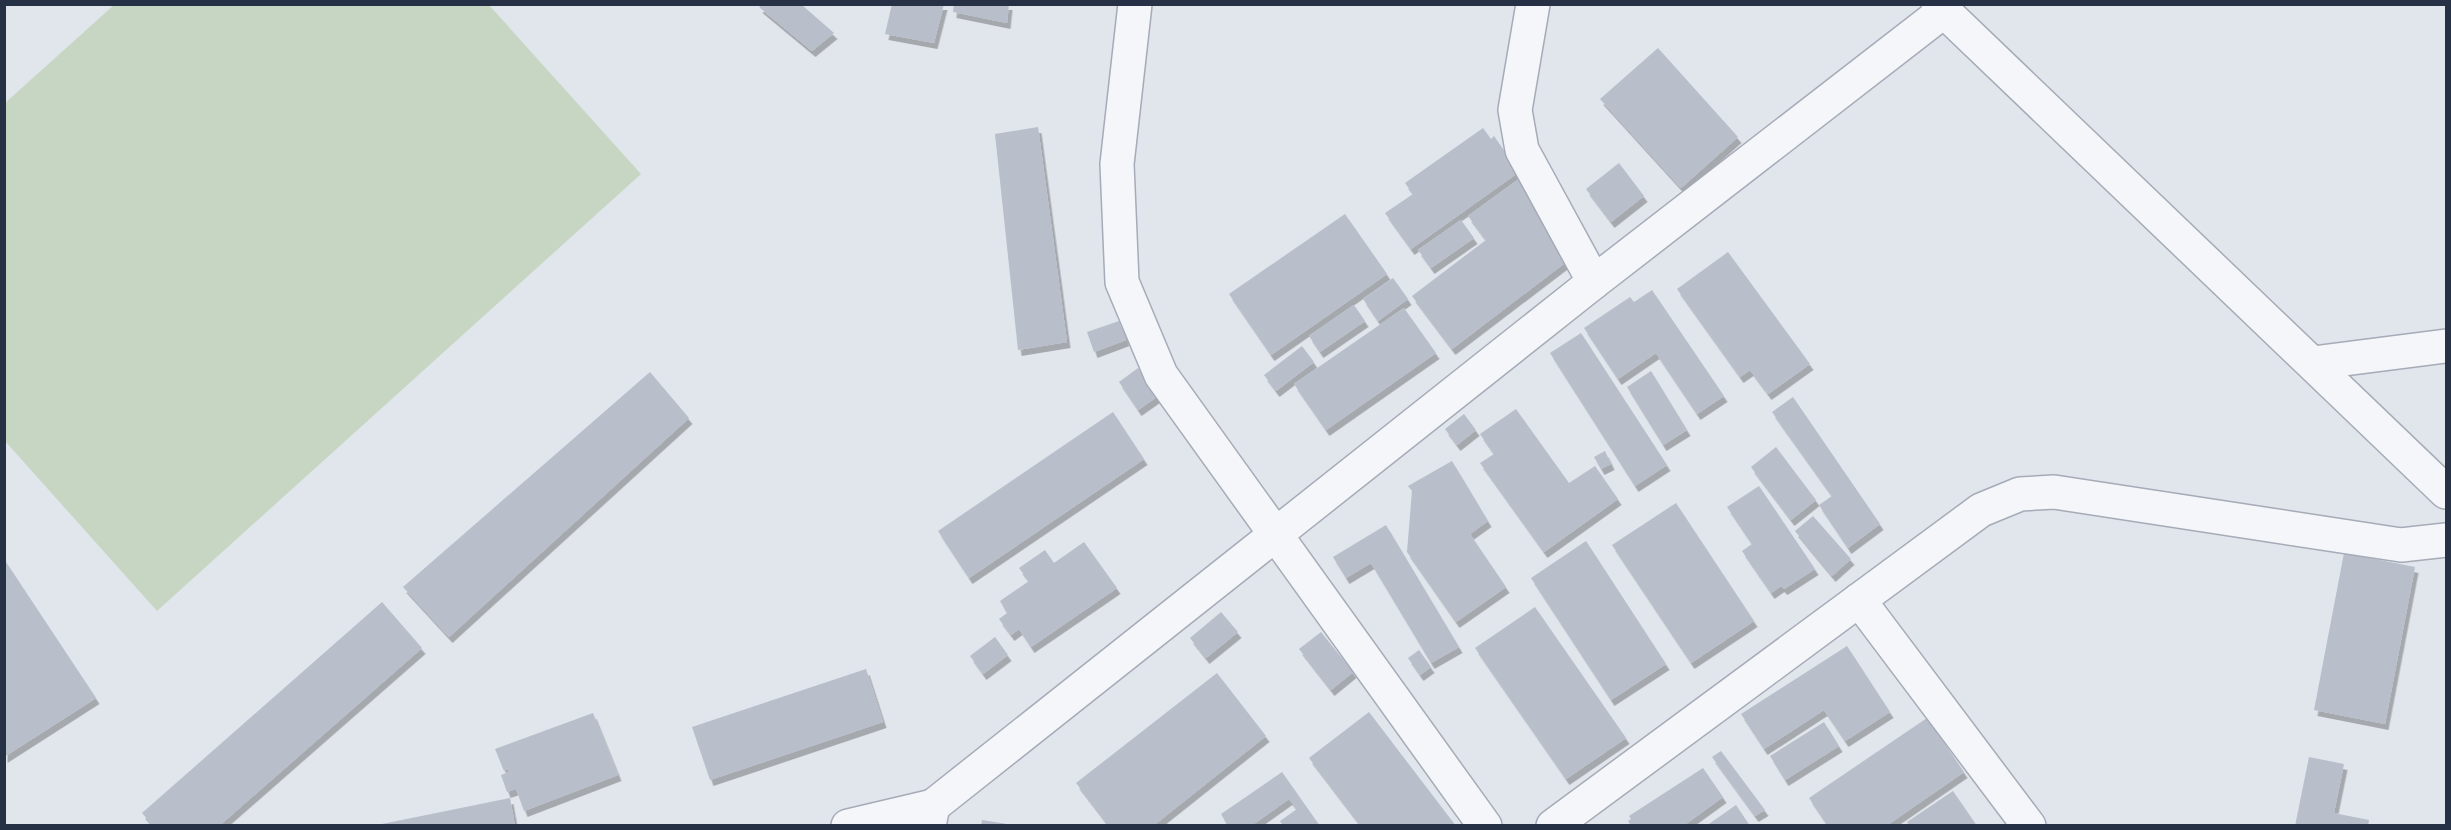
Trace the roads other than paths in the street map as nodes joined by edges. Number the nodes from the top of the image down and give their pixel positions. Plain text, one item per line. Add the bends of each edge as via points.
1 (1135, 4) edge
2 (1533, 4) edge
3 (1941, 8) edge
4 (1594, 282) junction
5 (2446, 346) edge
6 (2313, 363) junction
7 (2446, 492) edge
8 (1275, 537) junction
9 (2446, 540) edge
10 (1859, 600) junction
11 (931, 815) edge
12 (848, 825) edge
13 (1485, 825) edge
14 (1553, 825) edge
15 (2029, 825) edge

1 - 8 street via 1117,164 1122,282 1161,375
2 - 4 street via 1515,110 1522,150
3 - 4 street
3 - 6 street
4 - 8 street
5 - 6 street
6 - 7 street
8 - 11 street
8 - 13 street
9 - 10 street via 2401,545 2054,492 2020,494 1981,510
10 - 14 street
10 - 15 street
11 - 12 street

